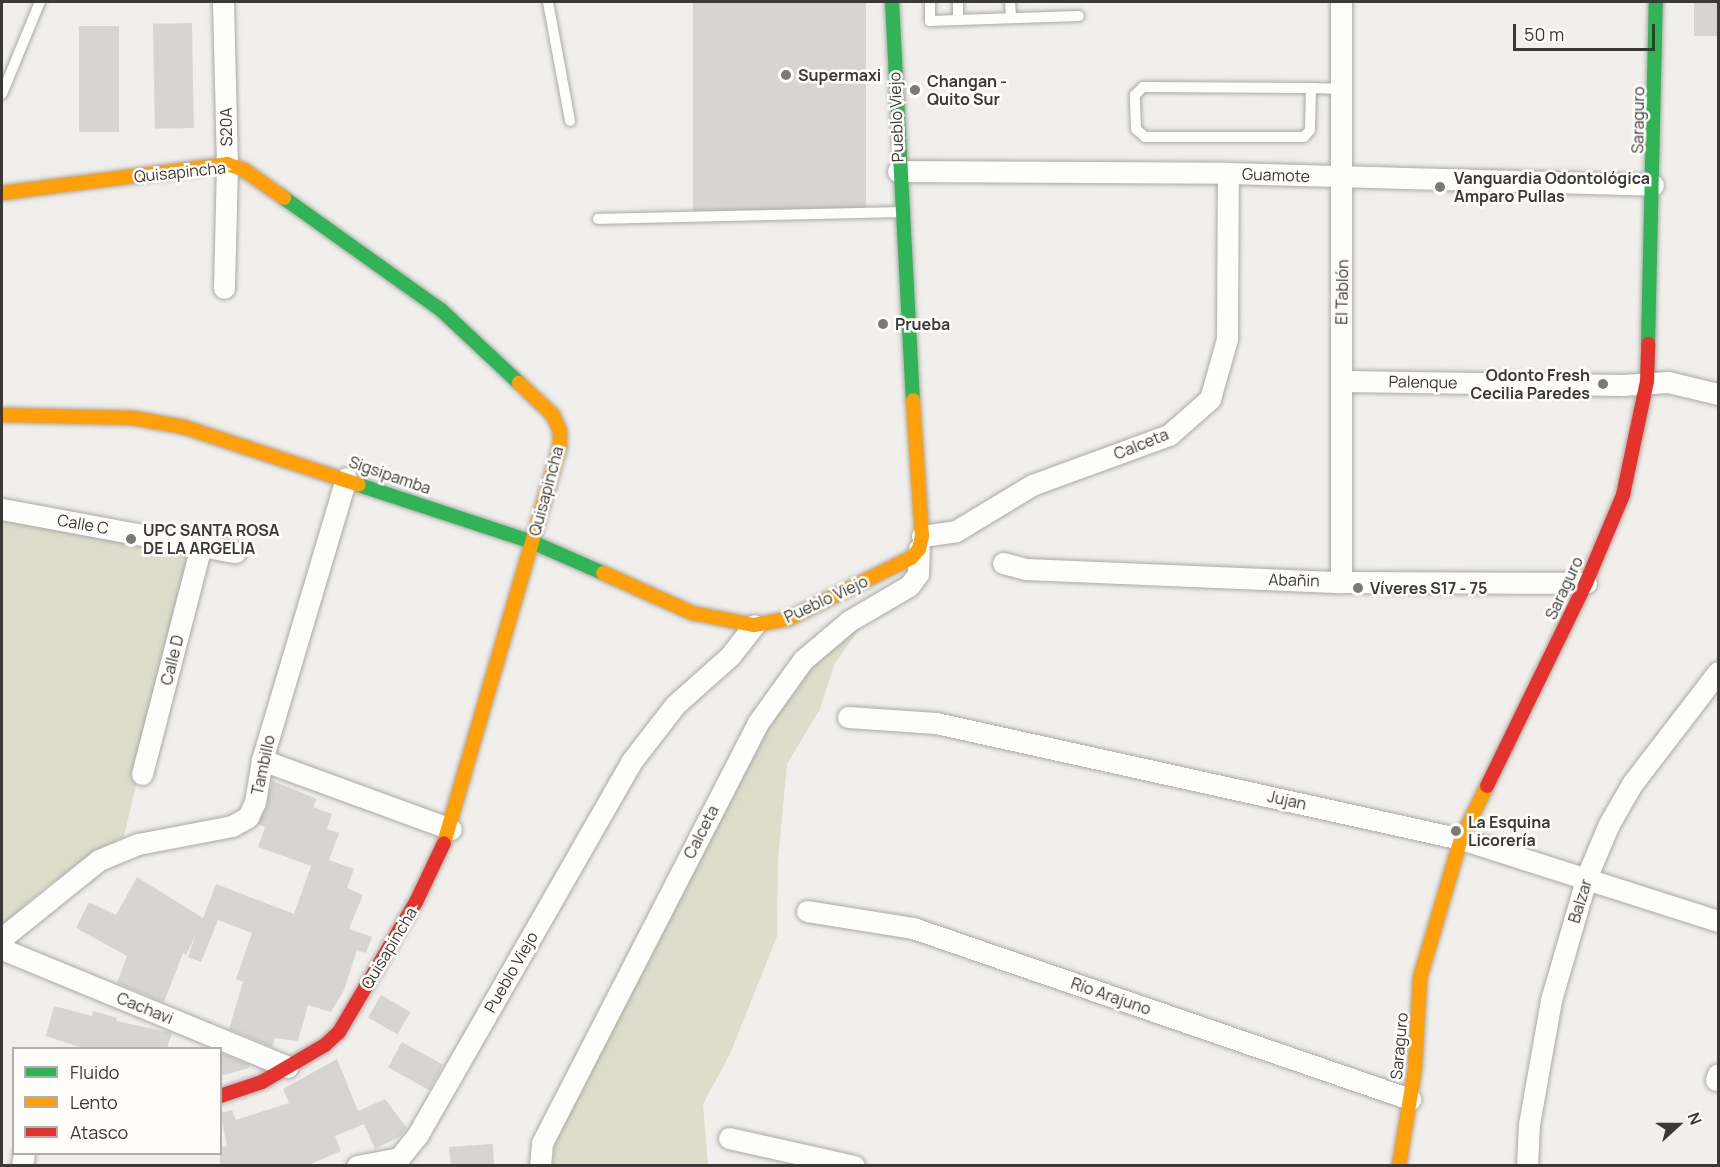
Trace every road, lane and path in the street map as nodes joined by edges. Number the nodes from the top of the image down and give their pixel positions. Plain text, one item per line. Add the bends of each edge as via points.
1 (40, 2) edge
2 (223, 2) edge
3 (548, 2) edge
4 (892, 2) edge
5 (930, 2) edge
6 (958, 2) edge
7 (1010, 2) edge
8 (1341, 2) edge
9 (1656, 2) edge
10 (1079, 16) dead end
11 (1011, 18) junction
12 (958, 20) junction
13 (1311, 88) junction
14 (1343, 89) junction
15 (2, 94) edge
16 (570, 121) dead end
17 (227, 164) junction
18 (898, 171) junction
19 (1228, 173) junction
20 (1343, 177) junction
21 (1653, 185) junction
22 (2, 193) edge
23 (901, 212) junction
24 (598, 219) dead end
25 (224, 288) dead end
26 (1341, 381) junction
27 (1647, 381) junction
28 (1719, 394) edge
29 (2, 415) edge
30 (346, 478) junction
31 (2, 509) edge
32 (532, 542) junction
33 (921, 542) junction
34 (201, 546) junction
35 (235, 552) dead end
36 (1003, 563) dead end
37 (1341, 582) junction
38 (1586, 583) junction
39 (754, 625) junction
40 (1719, 672) edge
41 (848, 717) dead end
42 (261, 760) junction
43 (142, 774) dead end
44 (450, 829) junction
45 (1461, 839) junction
46 (1587, 876) junction
47 (807, 911) dead end
48 (1719, 921) edge
49 (2, 938) edge
50 (2, 949) edge
51 (288, 1067) junction
52 (222, 1095) edge
53 (1410, 1099) junction
54 (729, 1138) dead end
55 (401, 1162) edge
56 (357, 1166) edge
57 (540, 1166) edge
58 (854, 1166) edge
59 (1399, 1166) edge
60 (1527, 1166) edge

1 - 15 lane
2 - 17 street, S20A
3 - 16 lane
4 - 18 street, Pueblo Viejo
5 - 12 lane via 930,21
6 - 12 lane
7 - 11 lane
8 - 14 street, El Tablón
9 - 21 street, Saraguro
10 - 11 lane
11 - 12 lane
13 - 13 lane via 1143,87 1135,96 1136,129 1144,137 1304,136 1310,130
13 - 14 lane
14 - 20 street, El Tablón
17 - 22 street, Quisapincha
17 - 25 street, S20A
17 - 32 street, Quisapincha via 260,179 441,310 553,415 560,430 560,446
18 - 19 street, Guamote
18 - 23 street, Pueblo Viejo
19 - 20 street, Guamote
19 - 33 street, Calceta via 1227,339 1210,399 1169,435 1032,484 956,531
20 - 21 street, Guamote
20 - 26 street, El Tablón
21 - 27 street, Saraguro
23 - 24 lane
23 - 33 street, Pueblo Viejo
26 - 27 street, Palenque via 1623,385
26 - 37 street, El Tablón
27 - 28 street, Palenque
27 - 38 street, Saraguro via 1623,495
29 - 30 street, Sigsipamba via 161,422 233,440
30 - 32 street, Sigsipamba
30 - 42 street, Tambillo
31 - 34 street, Calle C
32 - 39 street, Sigsipamba via 692,613
32 - 44 street, Quisapincha
33 - 39 street, Pueblo Viejo via 911,558 788,619
33 - 57 street, Calceta via 918,574 909,586 849,621 803,660 757,724 542,1143
34 - 35 street, Calle C
34 - 43 street, Calle D
36 - 37 street, Abañin via 1026,569
37 - 38 street, Abañin
38 - 45 street, Saraguro
39 - 55 street, Pueblo Viejo via 730,656 675,705 631,762
40 - 46 street, Balzar via 1632,783
41 - 45 street, Jujan via 936,723
42 - 44 street
42 - 49 street, Tambillo via 255,802 248,817 232,826 138,844 99,860
44 - 51 street, Quisapincha via 416,903 339,1032 325,1046
45 - 46 street, Jujan
45 - 53 street, Saraguro via 1420,978
46 - 48 street, Jujan
46 - 60 street, Balzar via 1551,1000 1529,1124
47 - 53 street, Río Arajuno via 913,928
50 - 51 street, Cachavi
51 - 52 street, Quisapincha via 262,1082
53 - 59 street, Saraguro
54 - 58 street
55 - 56 street, Pueblo Viejo

